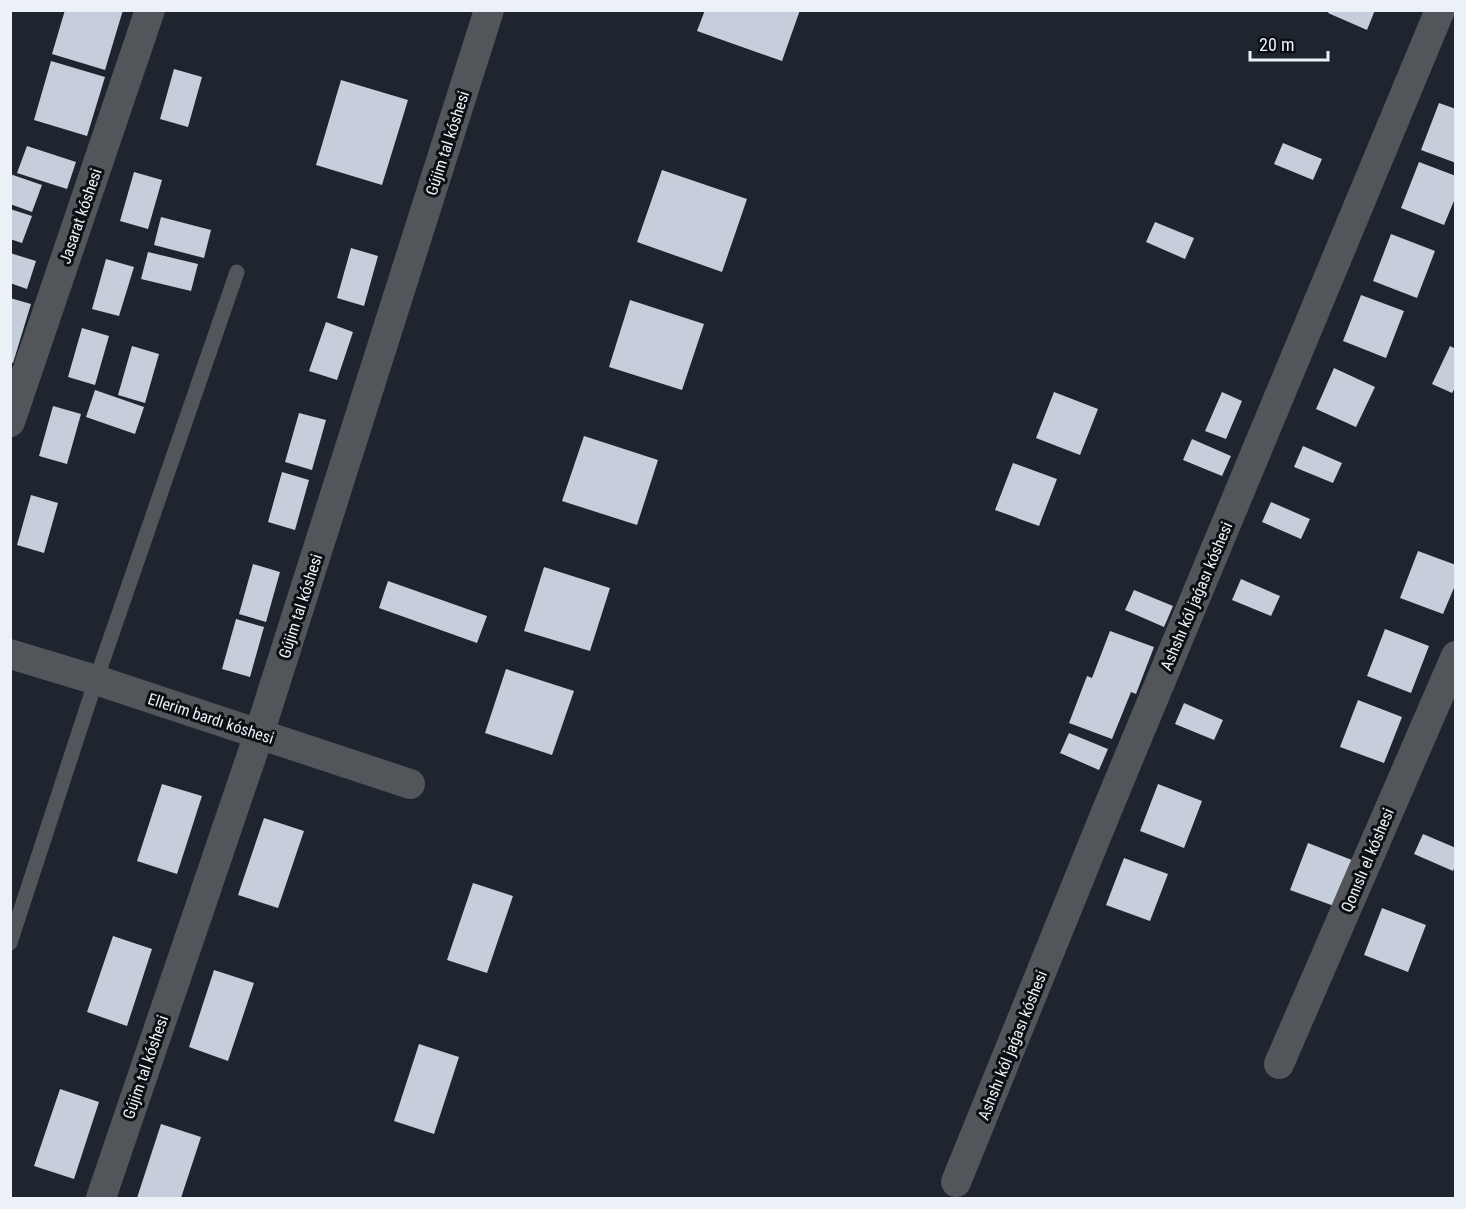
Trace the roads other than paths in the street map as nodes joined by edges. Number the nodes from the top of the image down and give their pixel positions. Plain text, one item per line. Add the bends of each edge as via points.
1 (150, 10) edge
2 (489, 10) edge
3 (1440, 10) edge
4 (237, 272) dead end
5 (10, 422) edge
6 (10, 654) edge
7 (1455, 656) edge
8 (96, 680) junction
9 (259, 734) junction
10 (410, 784) dead end
11 (10, 943) edge
12 (1279, 1064) dead end
13 (956, 1182) dead end
14 (100, 1198) edge

1 - 5 street, Jasarat kóshesi
2 - 9 street, Gújim tal kóshesi
3 - 13 street, Ashshı kól jaǵası kóshesi
4 - 8 lane
6 - 8 street, Ellerim bardı kóshesi
7 - 12 street, Qonıslı el kóshesi
8 - 9 street, Ellerim bardı kóshesi
8 - 11 lane
9 - 10 street, Ellerim bardı kóshesi
9 - 14 street, Gújim tal kóshesi

